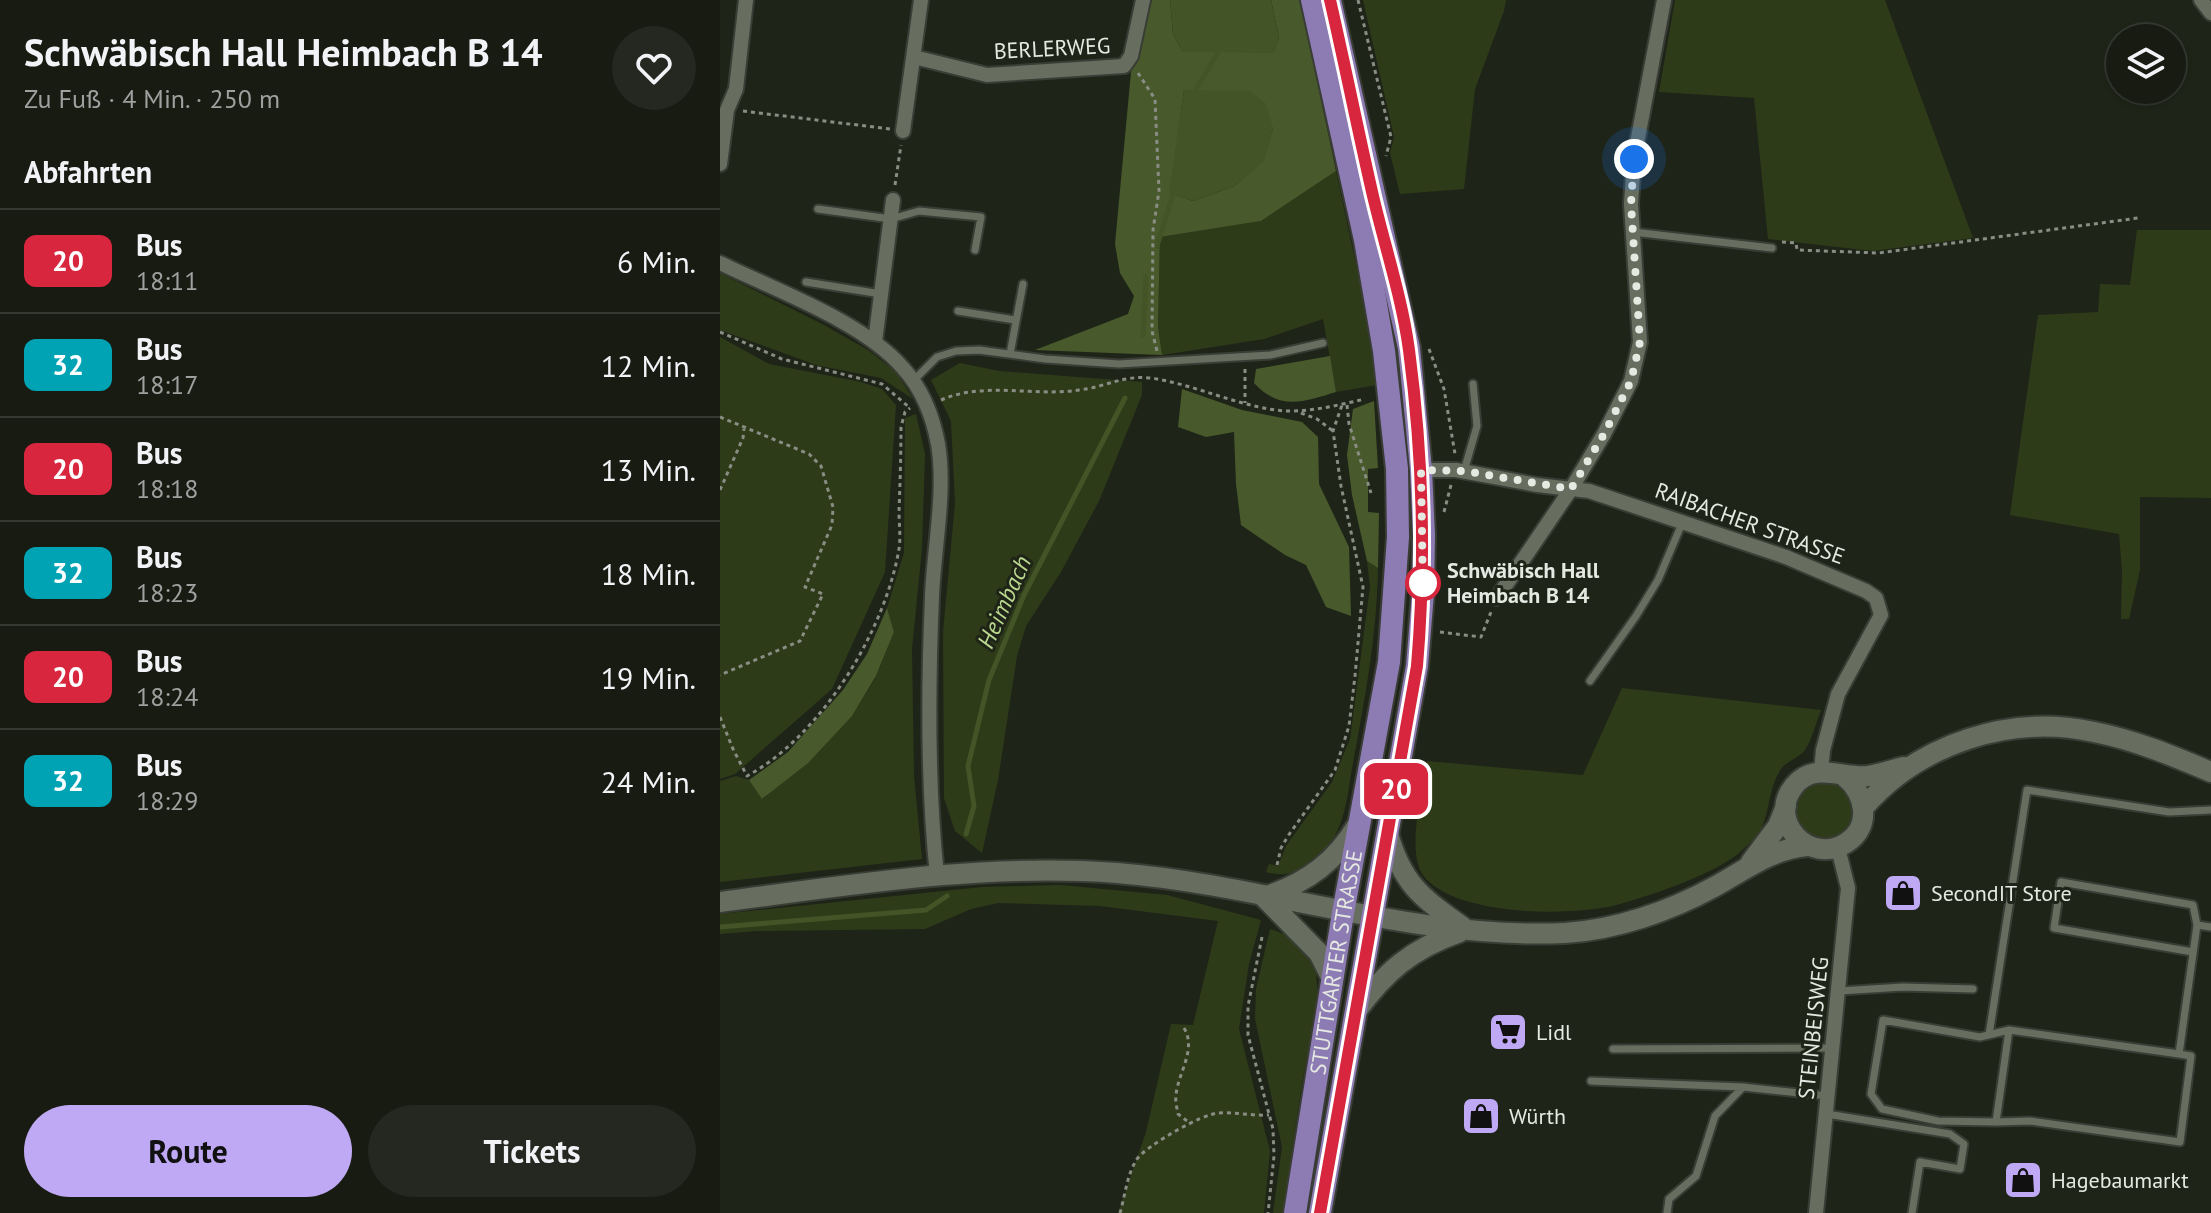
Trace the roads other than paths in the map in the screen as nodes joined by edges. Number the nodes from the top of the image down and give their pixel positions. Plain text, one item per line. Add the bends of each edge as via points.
1 (746, 0) edge
2 (921, 0) edge
3 (1143, 0) edge
4 (1312, 0) edge
5 (1330, 0) edge
6 (1664, 0) edge
7 (2201, 0) edge
8 (2211, 13) edge
9 (914, 57) junction
10 (903, 131) road end
11 (720, 164) edge
12 (893, 200) road end
13 (818, 209) dead end
14 (891, 219) junction
15 (1633, 232) junction
16 (1772, 248) road end
17 (975, 250) dead end
18 (720, 263) edge
19 (806, 282) dead end
20 (1023, 284) dead end
21 (881, 294) junction
22 (958, 311) dead end
23 (1015, 320) junction
24 (875, 342) junction
25 (1323, 343) dead end
26 (1010, 354) junction
27 (913, 381) junction
28 (1473, 384) dead end
29 (1460, 466) junction
30 (1421, 470) junction
31 (1571, 489) junction
32 (1683, 521) junction
33 (1497, 598) road end
34 (1590, 681) dead end
35 (1912, 765) junction
36 (1821, 771) junction
37 (2211, 772) edge
38 (1844, 776) junction
39 (1786, 806) junction
40 (1864, 807) junction
41 (2211, 810) edge
42 (1360, 820) junction
43 (1388, 834) junction
44 (1807, 846) junction
45 (1838, 848) junction
46 (1749, 866) junction
47 (937, 875) junction
48 (1272, 898) junction
49 (720, 902) edge
50 (1336, 911) junction
51 (1372, 917) junction
52 (2197, 925) junction
53 (2211, 927) edge
54 (1468, 930) junction
55 (2193, 952) junction
56 (1332, 979) junction
57 (1973, 989) dead end
58 (1839, 991) junction
59 (1355, 1013) junction
60 (2009, 1030) junction
61 (1989, 1035) junction
62 (1834, 1048) junction
63 (1613, 1049) dead end
64 (2179, 1054) junction
65 (1591, 1081) dead end
66 (1743, 1087) junction
67 (1828, 1096) junction
68 (1827, 1114) junction
69 (1996, 1122) junction
70 (1295, 1213) edge
71 (1320, 1213) edge
72 (1667, 1213) edge
73 (1816, 1213) edge
74 (1912, 1213) edge

1 - 11 street via 736,89 727,110
2 - 9 street
3 - 9 street, BERLERWEG via 1124,66 987,75
4 - 42 main road, STUTTGARTER STRASSE via 1365,240 1397,469 1389,662
5 - 30 main road, STUTTGARTER STRASSE via 1404,323
6 - 15 street via 1634,159
7 - 8 street
9 - 10 street
12 - 14 street
13 - 14 lane
14 - 17 lane via 919,211 981,217
14 - 21 street
15 - 16 lane
15 - 31 street via 1640,342 1631,381
18 - 24 street
19 - 21 lane
20 - 23 lane
21 - 24 street
22 - 23 lane
23 - 26 lane
24 - 27 street
25 - 26 lane via 1270,355 1160,363
26 - 27 lane via 956,351 937,357
27 - 47 street via 939,447 929,712
28 - 29 lane via 1477,426
29 - 30 street, RAIBACHER STRASSE
29 - 31 street, RAIBACHER STRASSE
30 - 43 main road, STUTTGARTER STRASSE via 1423,593 1417,666
31 - 32 street, RAIBACHER STRASSE
31 - 33 street
32 - 34 lane via 1658,580
32 - 36 street, RAIBACHER STRASSE via 1847,581 1876,598 1881,615 1838,694
35 - 37 street via 1954,743 2027,727 2091,731 2138,742
35 - 38 street
35 - 40 street
36 - 38 street
36 - 39 street via 1794,786
38 - 40 street
39 - 44 street via 1790,829
39 - 46 street
40 - 45 street via 1860,828
41 - 61 lane via 2169,812 2027,790
42 - 48 street via 1331,861
42 - 50 main road, STUTTGARTER STRASSE
43 - 51 main road, STUTTGARTER STRASSE
43 - 54 street via 1416,891
44 - 45 street
44 - 46 street
45 - 58 street, STEINBEISWEG via 1848,888
46 - 54 street via 1680,903 1606,927 1567,933
47 - 48 street via 1118,873
47 - 49 street
48 - 50 street
48 - 56 street via 1319,953
50 - 51 street
50 - 56 main road, STUTTGARTER STRASSE
51 - 54 street
51 - 59 main road, STUTTGARTER STRASSE
52 - 53 lane
52 - 55 lane
52 - 55 lane via 2193,905 2061,882 2054,928
54 - 59 street via 1434,941 1402,960
55 - 64 lane
56 - 70 main road, STUTTGARTER STRASSE
57 - 58 lane
58 - 62 street, STEINBEISWEG
59 - 71 main road, STUTTGARTER STRASSE
60 - 61 lane
60 - 64 lane
60 - 69 lane
61 - 69 lane via 1883,1020 1871,1094 1882,1109 1938,1121
62 - 63 lane
62 - 67 street, STEINBEISWEG
64 - 69 lane via 2191,1056 2180,1142 2030,1121
65 - 66 lane
66 - 67 lane
66 - 72 lane via 1715,1116 1696,1176 1669,1199
67 - 68 street, STEINBEISWEG
68 - 73 street, STEINBEISWEG
68 - 74 lane via 1950,1134 1964,1144 1960,1169 1920,1162

